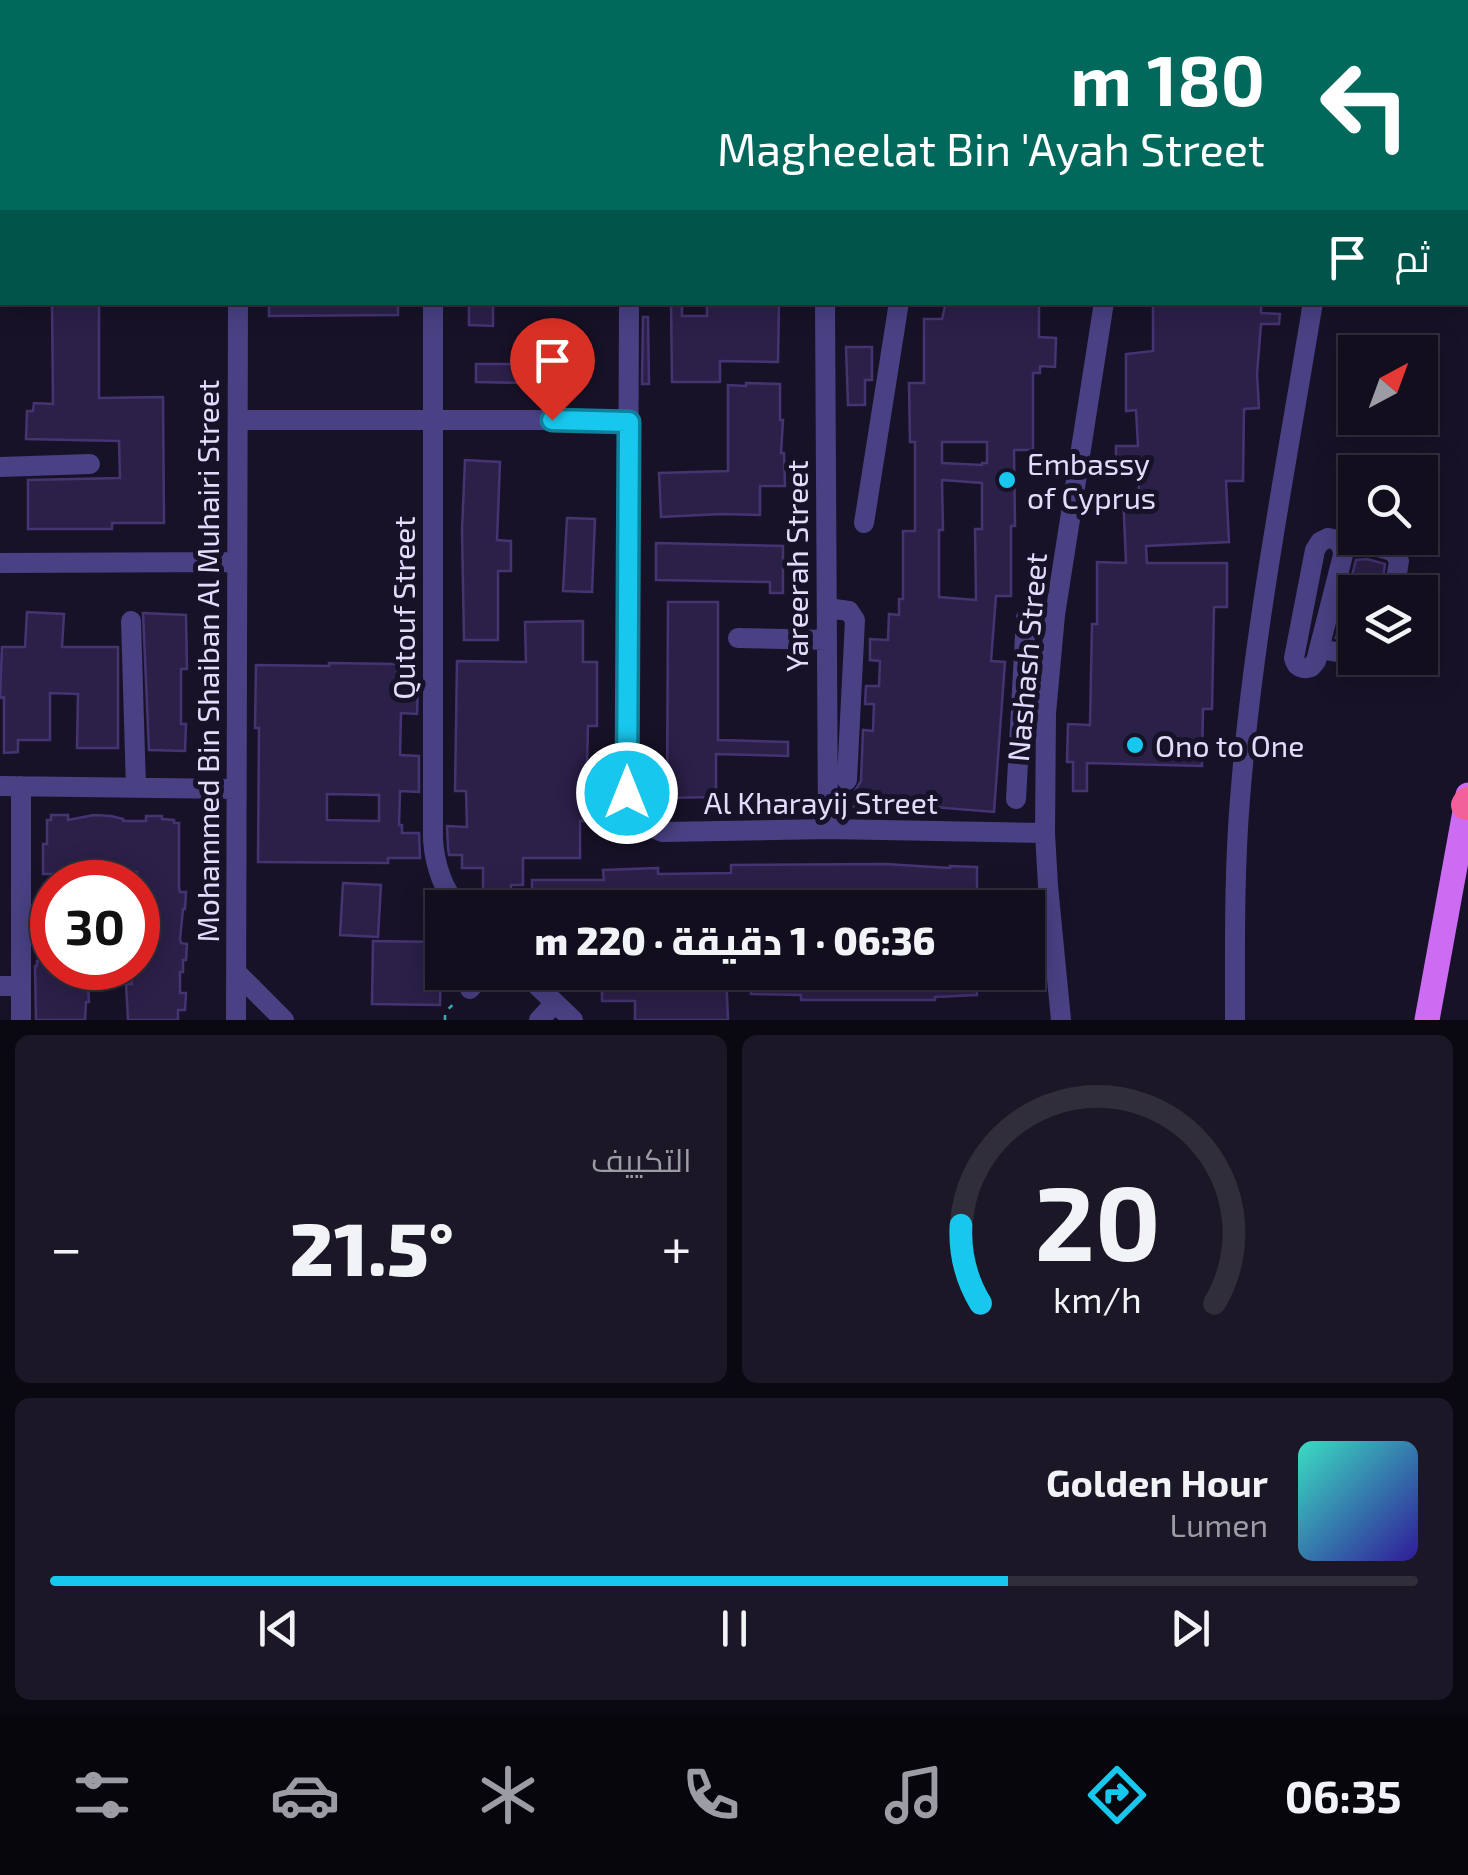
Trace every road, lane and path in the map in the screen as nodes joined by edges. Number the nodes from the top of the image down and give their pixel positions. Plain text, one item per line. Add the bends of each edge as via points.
1 (238, 305) edge
2 (433, 305) edge
3 (629, 305) edge
4 (825, 305) edge
5 (899, 305) edge
6 (1104, 305) edge
7 (1312, 305) edge
8 (239, 420) junction
9 (433, 421) junction
10 (629, 422) junction
11 (90, 464) dead end
12 (0, 467) edge
13 (864, 523) dead end
14 (1338, 543) edge
15 (1342, 555) edge
16 (0, 562) edge
17 (236, 562) junction
18 (1268, 582) junction
19 (1304, 607) junction
20 (826, 608) junction
21 (1329, 609) junction
22 (1026, 618) dead end
23 (131, 621) dead end
24 (1261, 622) junction
25 (738, 638) dead end
26 (826, 640) junction
27 (1320, 649) junction
28 (1338, 652) edge
29 (1021, 712) junction
30 (1046, 713) junction
31 (827, 721) junction
32 (850, 727) junction
33 (847, 780) dead end
34 (10, 786) edge
35 (136, 788) junction
36 (236, 789) junction
37 (1016, 800) dead end
38 (1467, 800) edge
39 (828, 830) junction
40 (1046, 834) junction
41 (445, 890) edge
42 (236, 972) junction
43 (11, 986) edge
44 (468, 990) edge
45 (540, 990) edge
46 (554, 1004) junction
47 (21, 1020) edge
48 (236, 1020) edge
49 (284, 1020) edge
50 (445, 1020) edge
51 (539, 1020) edge
52 (573, 1020) edge
53 (1061, 1020) edge
54 (1235, 1020) edge
55 (1427, 1020) edge

1 - 8 street, Mohammed Bin Shaiban Al Muhairi Street
2 - 9 street, Qutouf Street
3 - 10 street, Al Kharayij Street
4 - 20 street, Yareerah Street
5 - 13 street
6 - 30 street, Nashash Street
7 - 18 street
8 - 9 street
8 - 17 street, Mohammed Bin Shaiban Al Muhairi Street
9 - 10 street
9 - 41 street, Qutouf Street via 433,840
10 - 39 street, Al Kharayij Street via 627,793 640,822 662,832
11 - 12 street
14 - 19 street via 1320,542 1315,550
15 - 21 street
16 - 17 street
17 - 36 street, Mohammed Bin Shaiban Al Muhairi Street
18 - 19 street
18 - 24 street
19 - 21 street
19 - 24 street
19 - 27 street via 1294,658 1311,668
20 - 26 street, Yareerah Street
20 - 32 street via 849,611 856,620
21 - 27 street
22 - 29 street
23 - 35 street
24 - 54 street via 1240,800
25 - 26 street
26 - 31 street, Yareerah Street
27 - 28 street
29 - 30 street
29 - 37 street
30 - 40 street, Nashash Street
31 - 32 street
31 - 39 street, Yareerah Street
32 - 33 street
34 - 35 street
34 - 43 street
35 - 36 street
36 - 42 street, Mohammed Bin Shaiban Al Muhairi Street
38 - 55 main road
39 - 40 street, Al Kharayij Street
40 - 53 street, Nashash Street
42 - 48 street, Mohammed Bin Shaiban Al Muhairi Street
42 - 49 street
43 - 47 street
44 - 50 path
45 - 46 street
46 - 51 street
46 - 52 street

